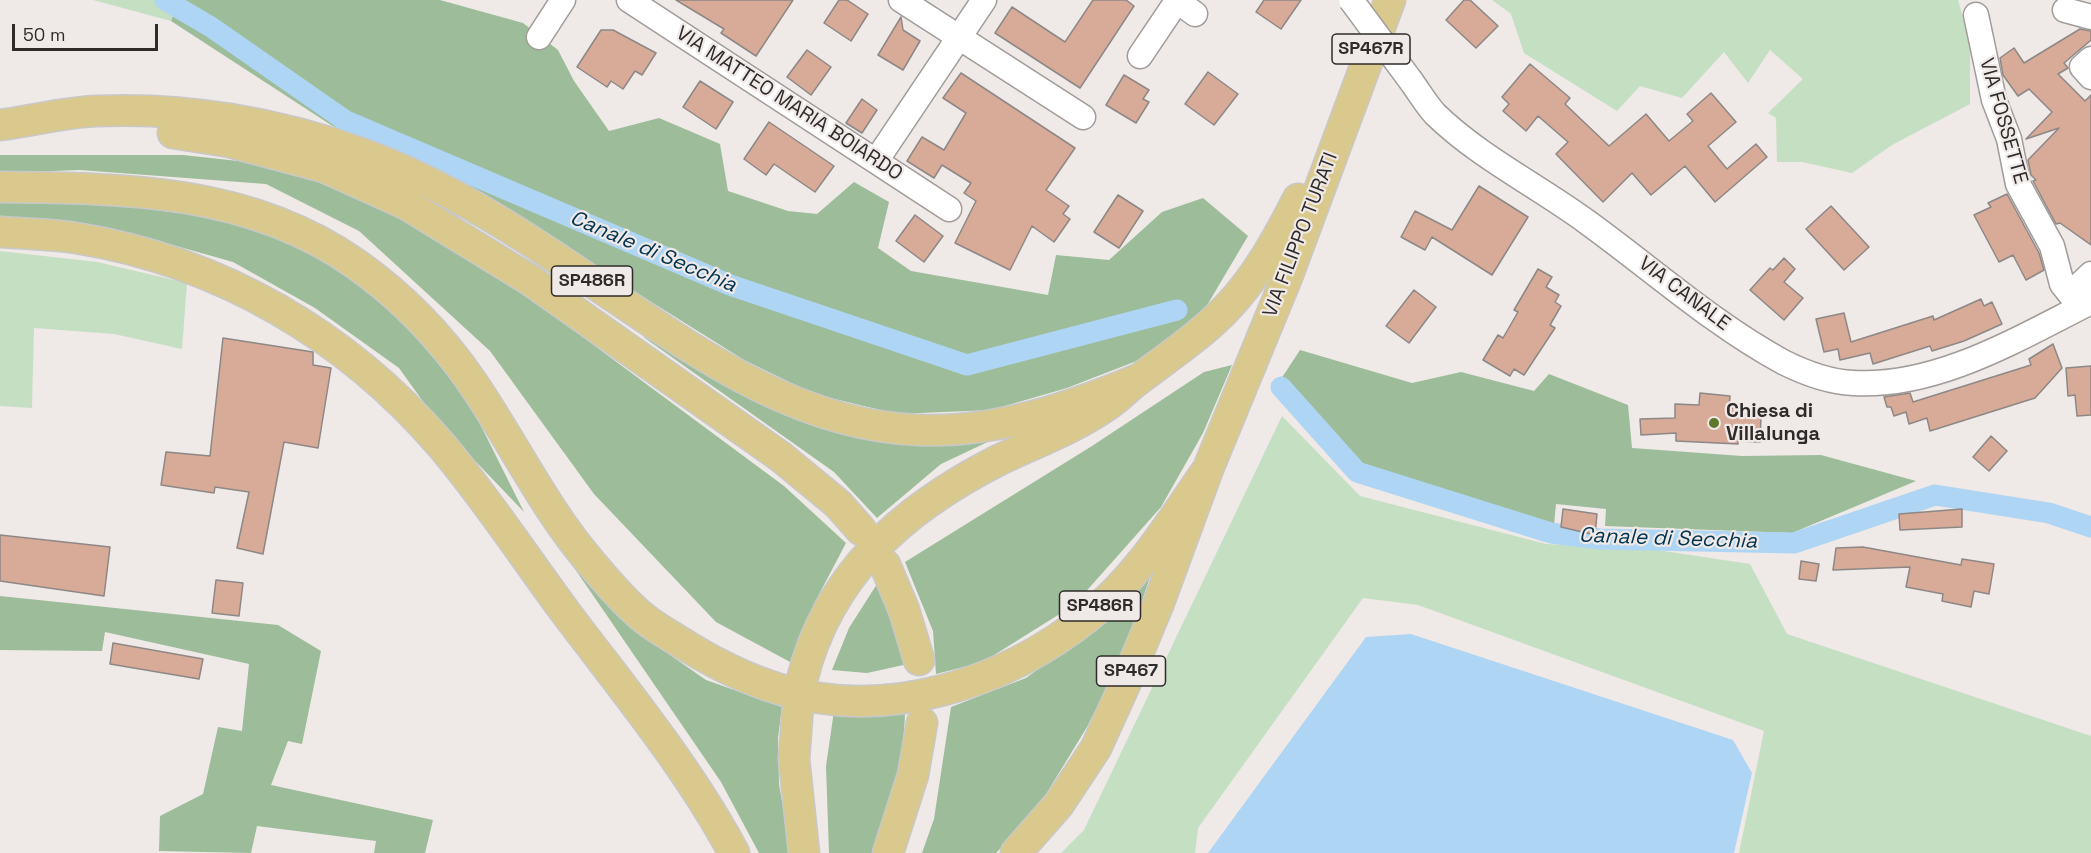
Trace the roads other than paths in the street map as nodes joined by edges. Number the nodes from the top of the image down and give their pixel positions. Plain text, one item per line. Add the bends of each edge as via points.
1 (563, 0) edge
2 (629, 0) edge
3 (901, 0) edge
4 (984, 0) edge
5 (1351, 0) edge
6 (1390, 0) edge
7 (1405, 0) edge
8 (1183, 5) edge
9 (2065, 10) dead end
10 (1976, 15) dead end
11 (2091, 17) edge
12 (539, 37) dead end
13 (959, 38) junction
14 (1140, 56) dead end
15 (2091, 59) edge
16 (2091, 77) edge
17 (1353, 96) junction
18 (1083, 117) dead end
19 (39, 121) junction
20 (0, 125) edge
21 (876, 161) junction
22 (0, 188) edge
23 (949, 209) dead end
24 (0, 232) edge
25 (2091, 274) edge
26 (2091, 302) edge
27 (1139, 379) junction
28 (1208, 469) junction
29 (861, 530) dead end
30 (885, 565) dead end
31 (919, 660) dead end
32 (922, 723) dead end
33 (734, 853) edge
34 (804, 853) edge
35 (888, 853) edge
36 (1016, 853) edge

1 - 12 street
2 - 21 street, VIA MATTEO MARIA BOIARDO
3 - 13 street
4 - 13 street
5 - 26 street, VIA CANALE, bridge via 1434,113 1728,327 1785,363 1851,383 1922,376 1980,356
6 - 17 main road, VIA FILIPPO TURATI / SP467R
7 - 17 main road
8 - 14 street
9 - 11 street
10 - 25 street, VIA FOSSETTE via 1994,100 2009,139 2018,184 2052,246 2062,284 2070,294
13 - 18 street
13 - 21 street
15 - 16 street via 2082,67
17 - 27 main road via 1255,274 1226,309
17 - 28 main road, VIA FILIPPO TURATI / SP467 via 1287,277
19 - 20 main road, SP486R
19 - 27 main road, SP486R via 94,111 154,111 243,122 305,135 365,154 505,226 724,368 781,397 846,421 920,430 964,428 1052,413
19 - 29 main road, SP486R via 136,127 230,142 324,167 406,204 530,280 781,457 838,504
21 - 23 street, VIA MATTEO MARIA BOIARDO
22 - 28 main road, SP486R via 158,192 226,205 278,222 354,262 415,314 470,379 591,563 644,618 708,660 779,689 864,701 907,699 948,690 1000,671 1092,615 1139,568
24 - 33 main road via 75,238 158,257 266,303 313,329 362,365 442,446 714,814
27 - 34 main road via 1107,405 1068,428 944,490 889,532 838,592 809,651 800,693 794,759
28 - 36 main road, SP467 via 1158,605 1096,748 1059,804
30 - 31 main road
32 - 35 main road via 913,775

